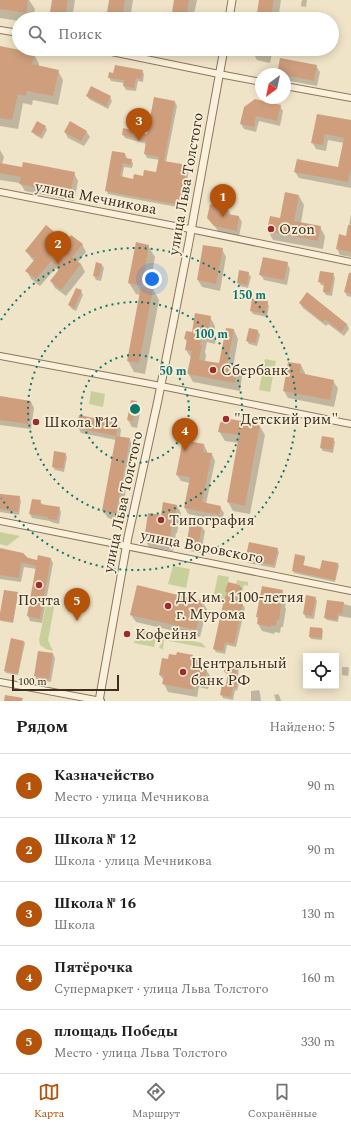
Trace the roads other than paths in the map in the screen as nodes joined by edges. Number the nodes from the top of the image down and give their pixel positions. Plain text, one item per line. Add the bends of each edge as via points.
1 (232, 0) edge
2 (230, 12) edge
3 (0, 30) edge
4 (12, 32) edge
5 (131, 56) edge
6 (223, 56) edge
7 (219, 74) junction
8 (255, 81) edge
9 (291, 87) edge
10 (351, 98) edge
11 (0, 192) edge
12 (192, 230) junction
13 (351, 262) edge
14 (0, 356) edge
15 (161, 386) junction
16 (351, 424) edge
17 (0, 521) edge
18 (127, 546) junction
19 (351, 591) edge
20 (0, 682) edge
21 (100, 701) edge

1 - 2 street
3 - 4 street
5 - 7 street
6 - 7 street, улица Льва Толстого
7 - 8 street
7 - 12 street, улица Льва Толстого
9 - 10 street
11 - 12 street, улица Мечникова
12 - 13 street, улица Мечникова
12 - 15 street, улица Льва Толстого
14 - 15 street
15 - 16 street
15 - 18 street, улица Льва Толстого
17 - 18 street, улица Воровского
18 - 19 street, улица Воровского
18 - 21 street, улица Льва Толстого
20 - 21 street

